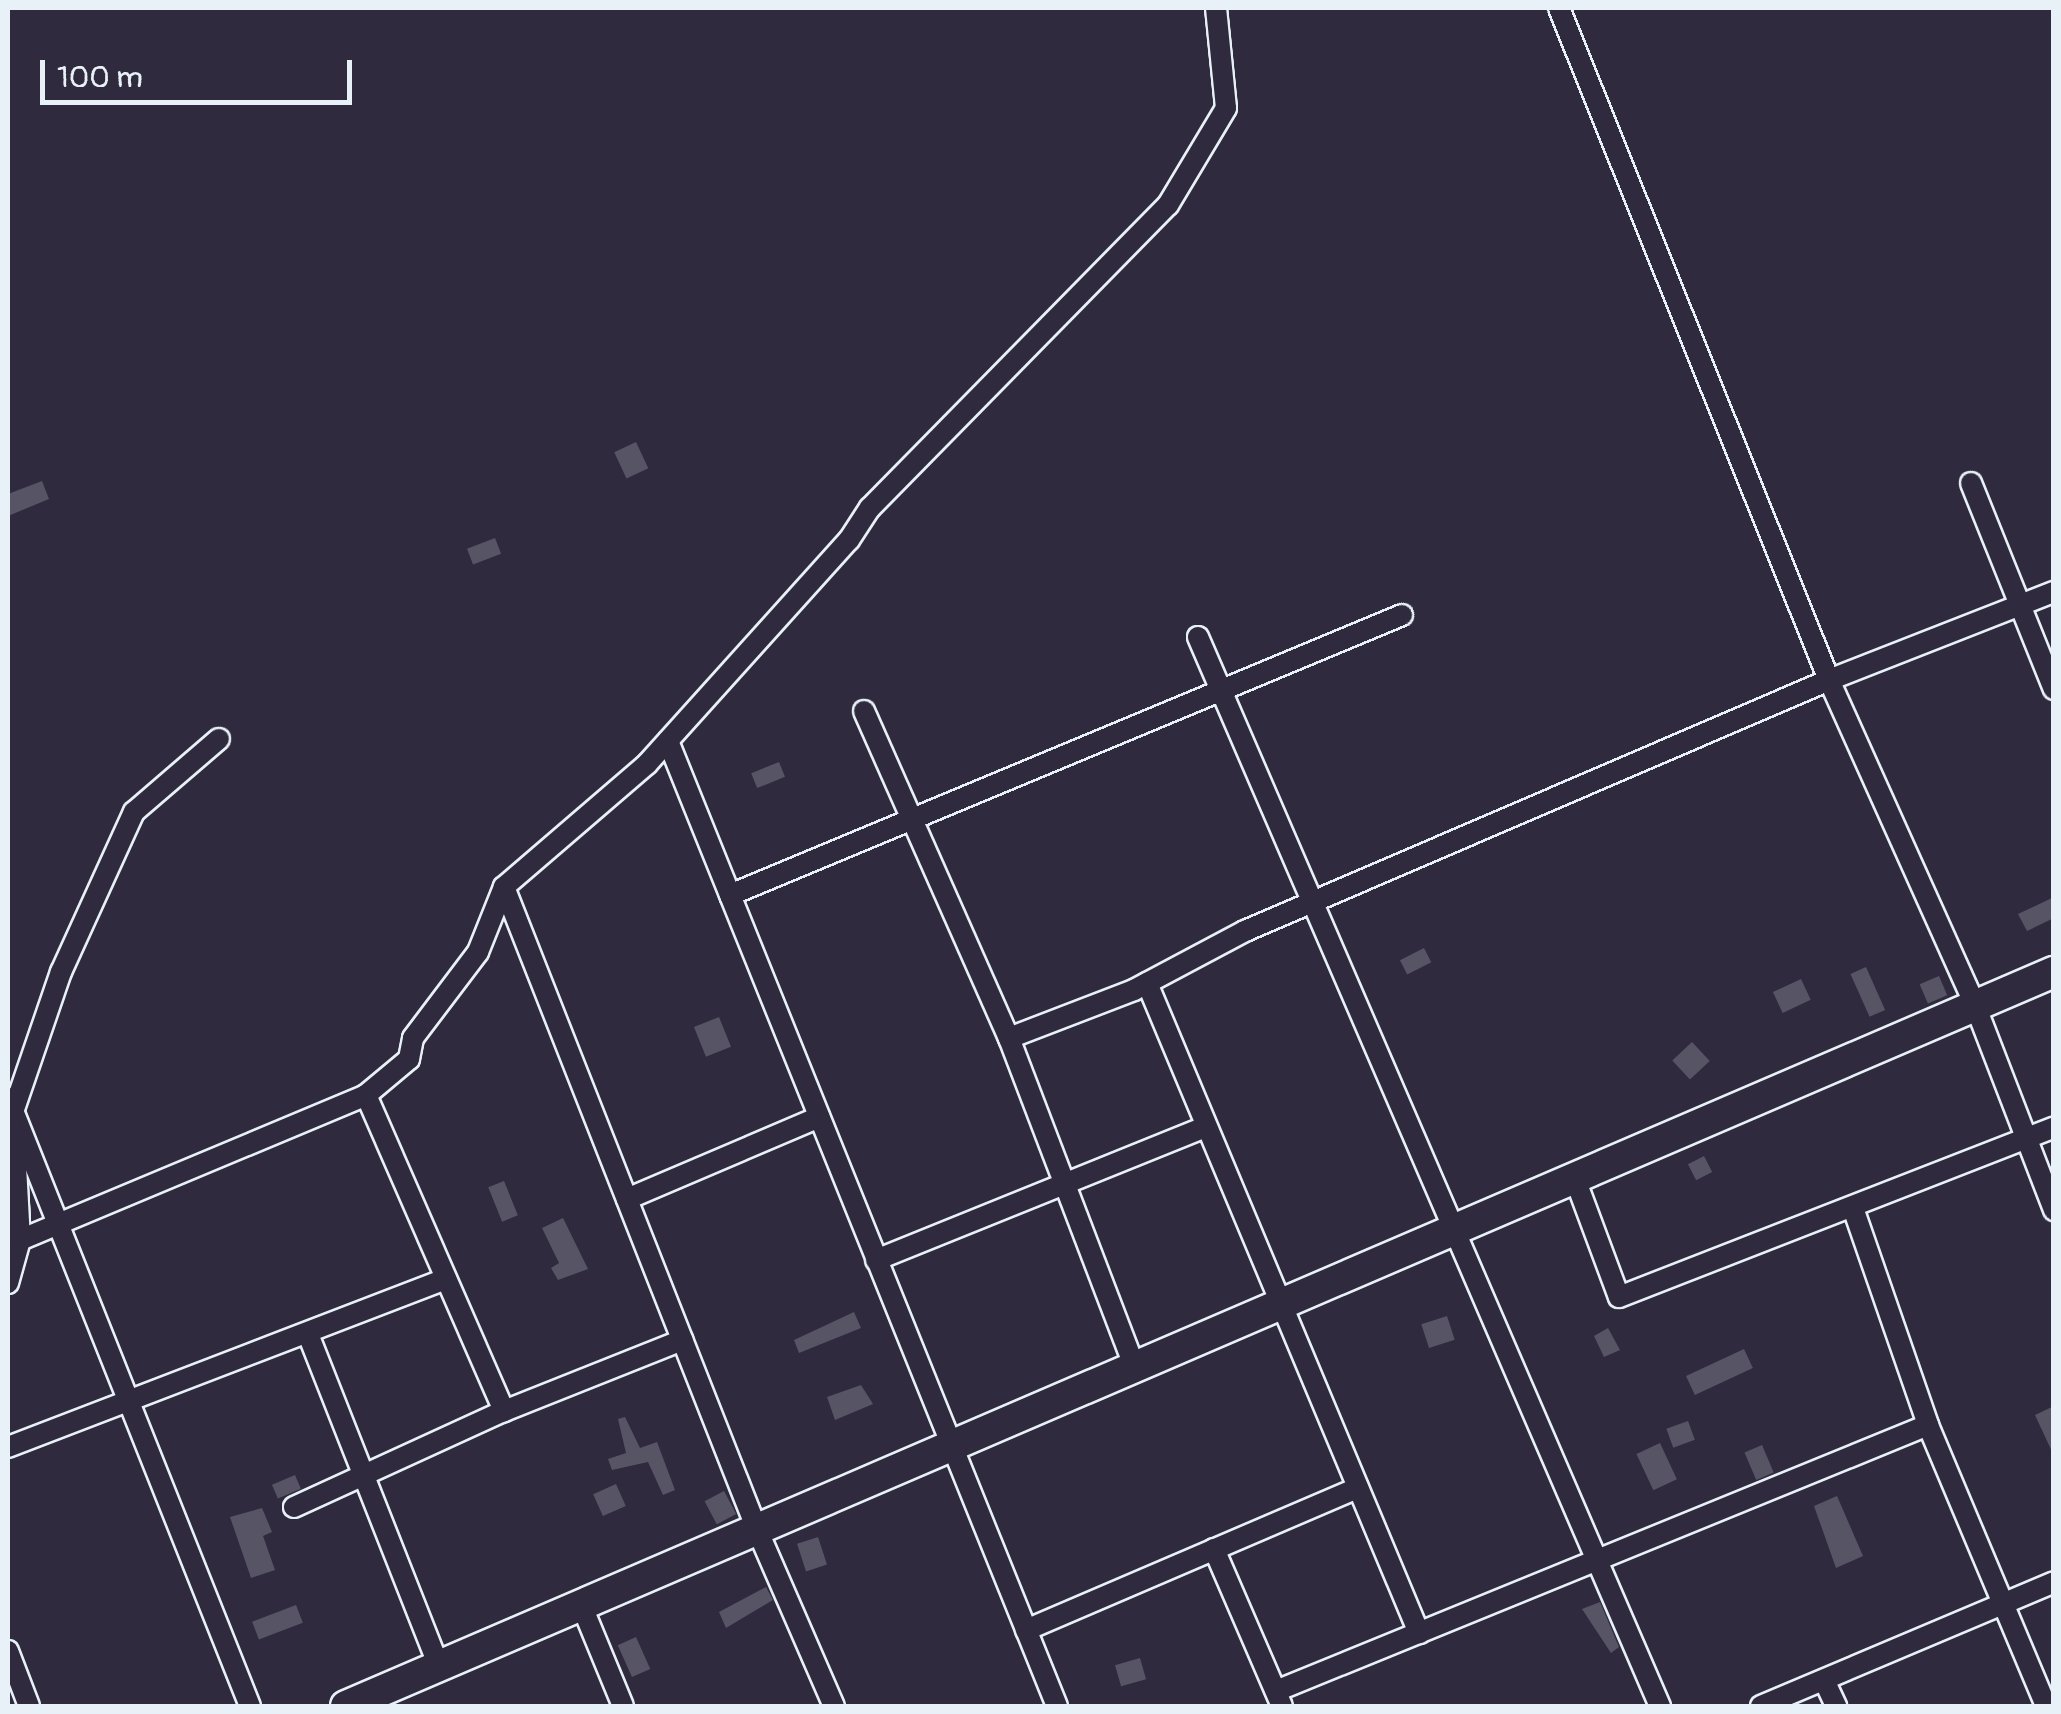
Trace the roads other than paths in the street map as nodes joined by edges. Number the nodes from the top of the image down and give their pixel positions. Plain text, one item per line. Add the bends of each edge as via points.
1 (1216, 8) edge
2 (1559, 8) edge
3 (1971, 483) dead end
4 (2054, 592) edge
5 (2019, 606) junction
6 (1402, 615) dead end
7 (1198, 637) dead end
8 (1829, 680) junction
9 (2054, 689) edge
10 (1220, 691) junction
11 (864, 711) dead end
12 (220, 738) dead end
13 (668, 740) junction
14 (913, 821) junction
15 (504, 887) junction
16 (730, 895) junction
17 (1308, 904) junction
18 (2054, 972) edge
19 (1147, 983) junction
20 (1975, 1005) junction
21 (1009, 1038) junction
22 (366, 1095) junction
23 (10, 1105) edge
24 (819, 1117) junction
25 (1206, 1127) junction
26 (2054, 1127) edge
27 (2025, 1138) junction
28 (1574, 1176) junction
29 (1065, 1185) junction
30 (626, 1198) junction
31 (1853, 1208) junction
32 (2054, 1210) edge
33 (54, 1226) junction
34 (1456, 1227) junction
35 (14, 1242) edge
36 (876, 1260) junction
37 (446, 1279) junction
38 (8, 1283) edge
39 (1279, 1302) junction
40 (308, 1334) junction
41 (682, 1340) junction
42 (1134, 1365) junction
43 (126, 1403) junction
44 (504, 1411) junction
45 (1928, 1425) junction
46 (950, 1444) junction
47 (8, 1448) edge
48 (364, 1478) junction
49 (1358, 1488) junction
50 (294, 1508) dead end
51 (756, 1527) junction
52 (1214, 1549) junction
53 (1599, 1563) junction
54 (2054, 1582) edge
55 (2005, 1603) junction
56 (581, 1604) junction
57 (1026, 1630) junction
58 (1418, 1633) junction
59 (8, 1651) edge
60 (439, 1666) junction
61 (1824, 1680) junction
62 (1279, 1699) edge
63 (30, 1706) edge
64 (250, 1706) edge
65 (346, 1706) edge
66 (622, 1706) edge
67 (834, 1706) edge
68 (1057, 1706) edge
69 (1660, 1706) edge
70 (1761, 1706) edge
71 (1836, 1706) edge
72 (2046, 1706) edge

1 - 13 street via 1226,108 1168,205 870,508 849,540
2 - 8 street
3 - 5 street
4 - 5 street
5 - 8 street
5 - 9 street
6 - 10 street
7 - 10 street
8 - 17 street
8 - 20 street
10 - 14 street
10 - 17 street
11 - 14 street
12 - 23 street via 134,812
13 - 15 street
13 - 16 street
14 - 16 street
14 - 21 street
15 - 22 street via 478,952 413,1038 409,1059
15 - 30 street
16 - 24 street
17 - 19 street
17 - 34 street
18 - 20 main road
19 - 21 street
19 - 25 street
20 - 27 street
20 - 28 main road
21 - 29 street
22 - 33 street
22 - 37 street
23 - 33 street
23 - 35 street
24 - 30 street
24 - 36 street
25 - 29 street
25 - 39 street
26 - 27 street
27 - 31 street
27 - 32 street
28 - 31 street via 1619,1298
28 - 34 main road
29 - 36 street
29 - 42 street
30 - 41 street
31 - 45 street
33 - 35 street
33 - 43 street
34 - 39 main road
34 - 53 street
35 - 38 street
36 - 46 street
37 - 40 street
37 - 44 street
39 - 42 main road
39 - 49 street
40 - 43 street
40 - 48 street
41 - 44 street
41 - 51 street
42 - 46 main road
43 - 47 street
43 - 64 street
44 - 48 street
45 - 53 street
45 - 55 street
46 - 51 main road
46 - 57 street
48 - 50 street
48 - 60 street
49 - 52 street
49 - 58 street
51 - 56 main road
51 - 67 street
52 - 57 street
52 - 62 street
53 - 58 street
53 - 69 street
54 - 55 street
55 - 61 street
55 - 72 street
56 - 60 main road
56 - 66 street
57 - 68 street
58 - 62 street
59 - 63 street
60 - 65 main road
61 - 70 street
61 - 71 street

